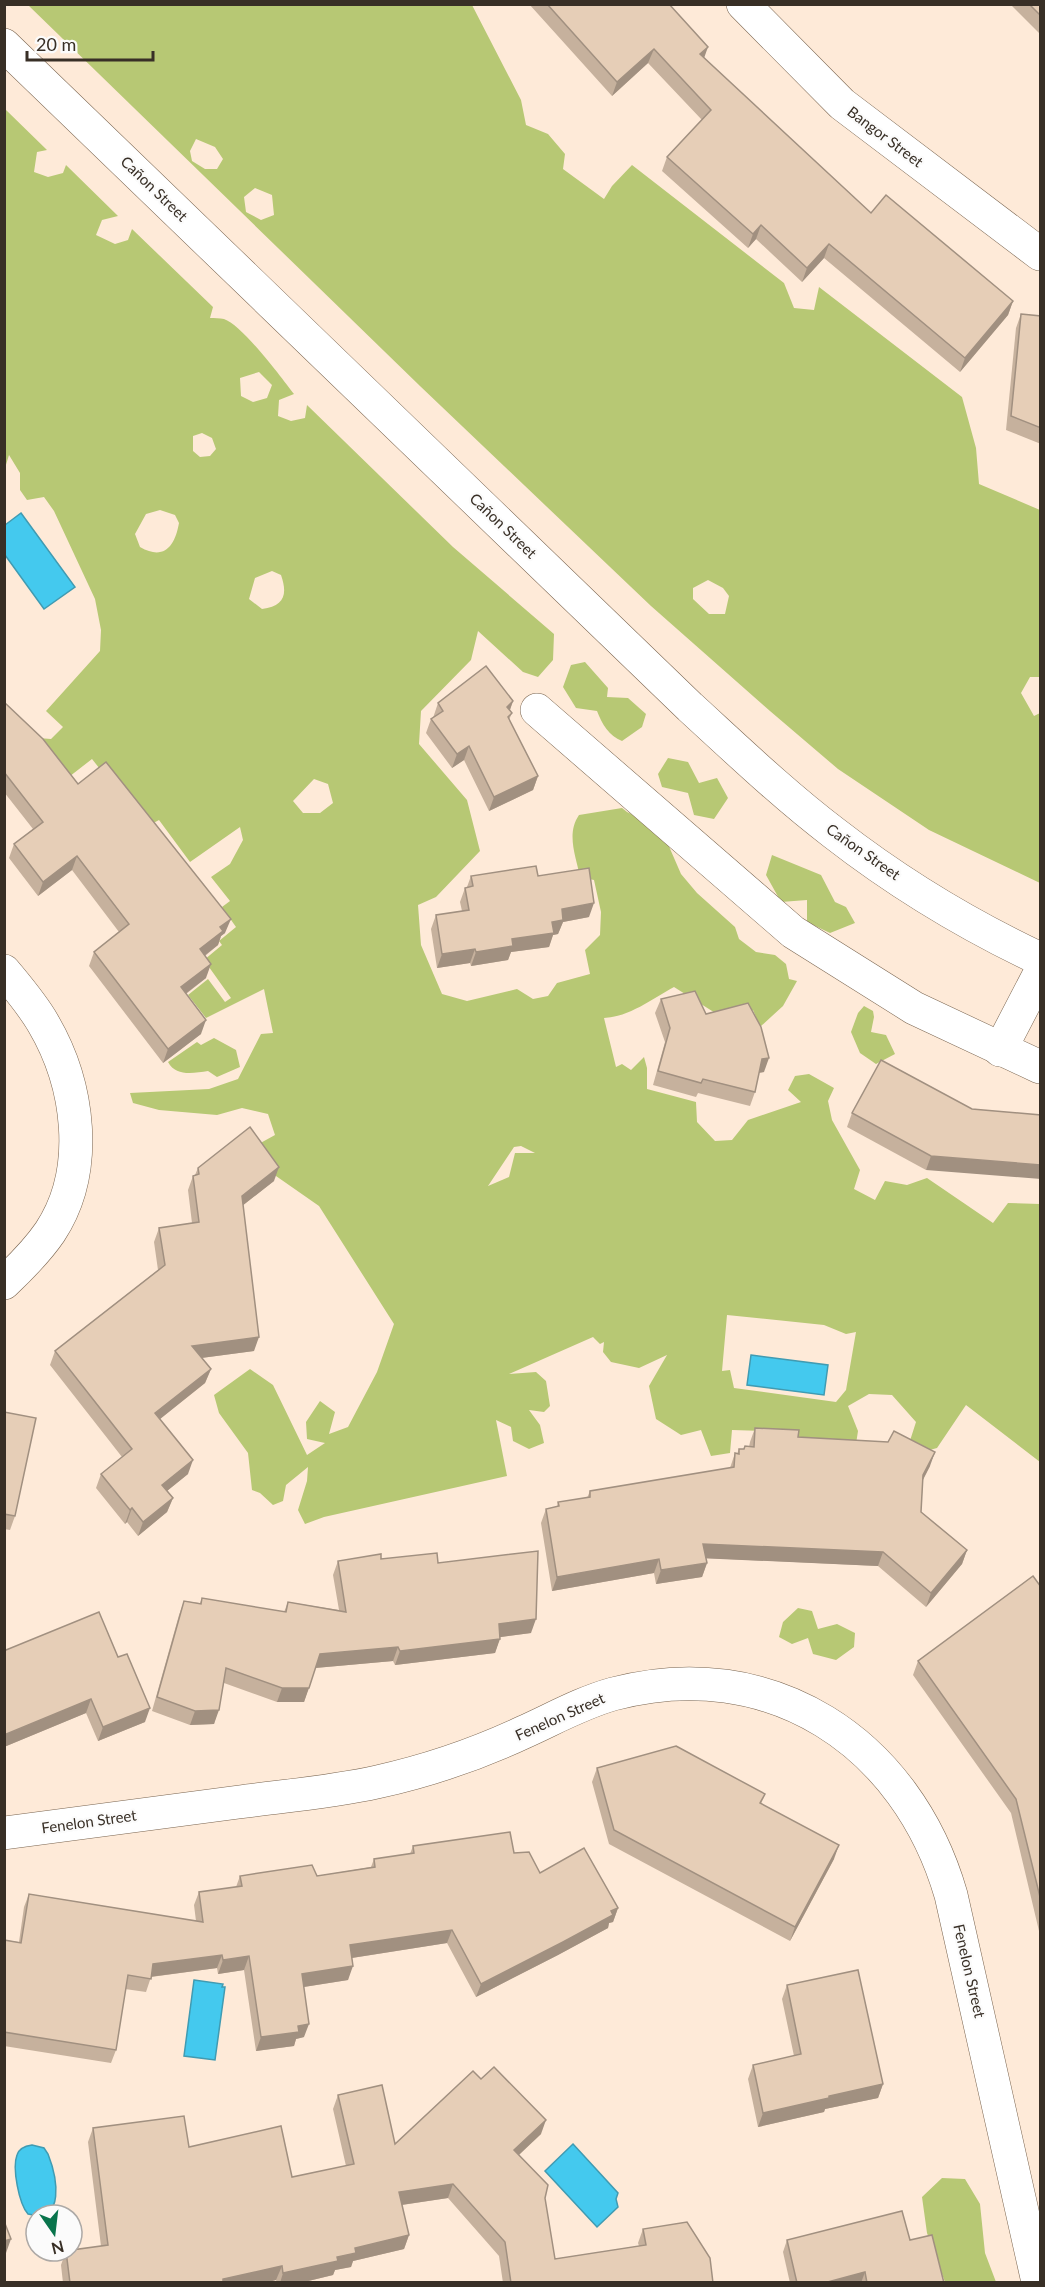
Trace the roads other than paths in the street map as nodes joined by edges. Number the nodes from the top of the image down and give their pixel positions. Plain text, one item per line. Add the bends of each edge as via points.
1 (742, 4) edge
2 (4, 45) edge
3 (1041, 254) edge
4 (537, 710) dead end
5 (1041, 959) edge
6 (4, 971) edge
7 (1041, 973) edge
8 (1000, 1050) junction
9 (1041, 1067) edge
10 (4, 1283) edge
11 (4, 1833) edge
12 (1038, 2283) edge

1 - 3 street, Bangor Street via 842,104
2 - 5 street, Cañon Street via 779,788 835,834 914,889 998,939
4 - 8 street via 793,932 914,1008
6 - 10 street via 42,1021 60,1058 75,1128 75,1162 66,1198 51,1230
7 - 8 street
8 - 9 street
11 - 12 street, Fenelon Street via 376,1782 449,1763 609,1695 652,1686 723,1685 782,1701 825,1721 878,1763 916,1812 934,1845 951,1895

